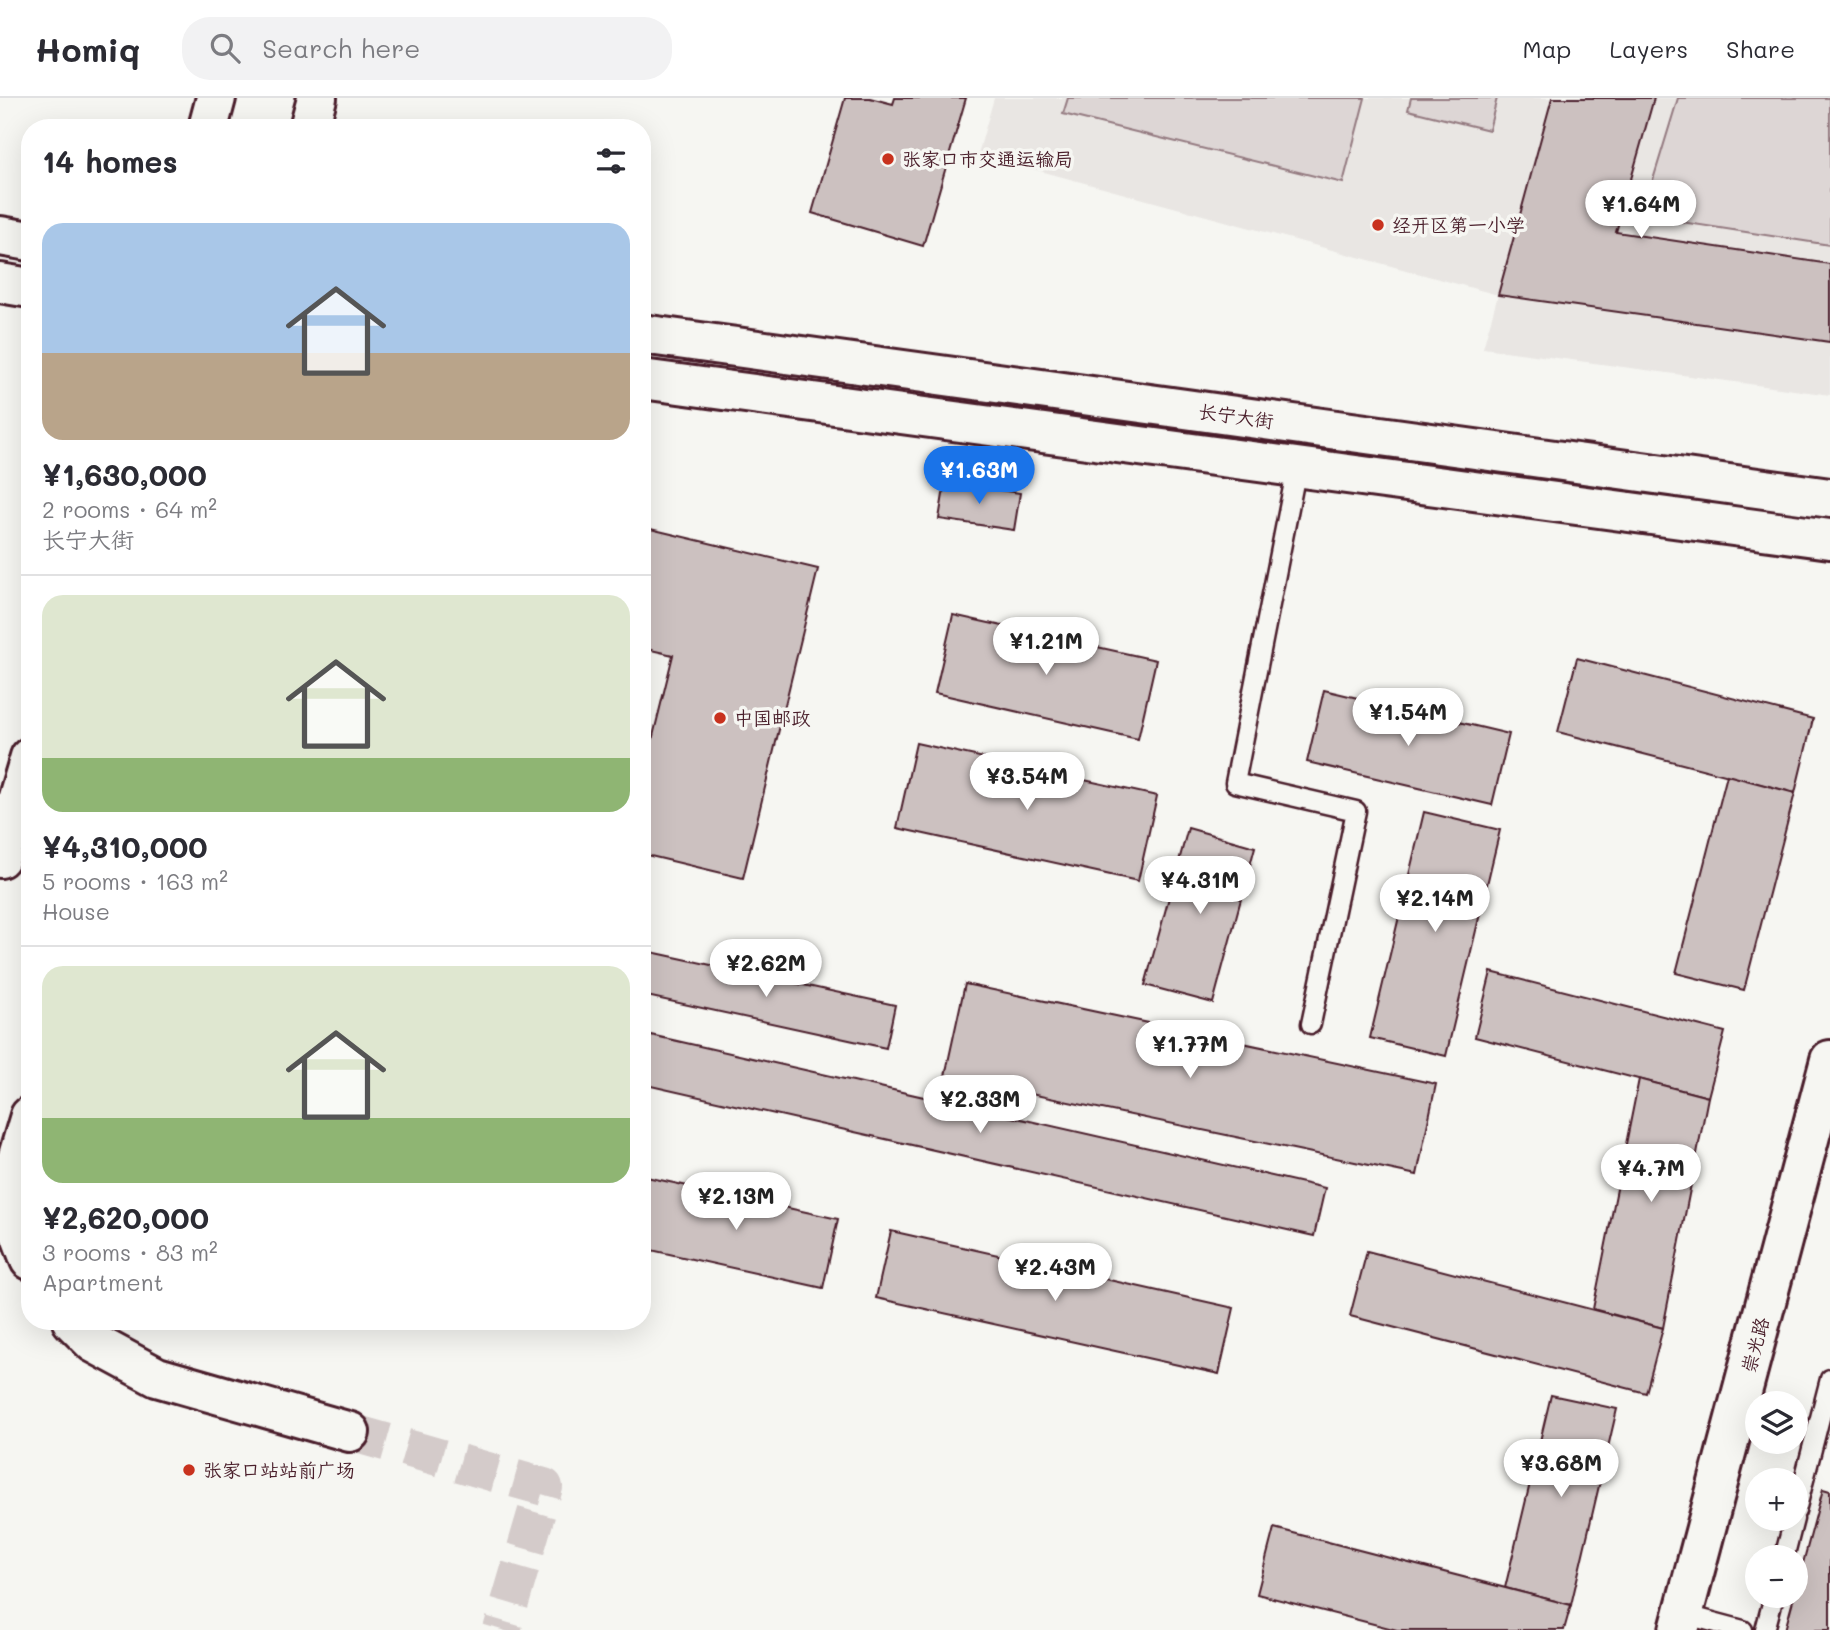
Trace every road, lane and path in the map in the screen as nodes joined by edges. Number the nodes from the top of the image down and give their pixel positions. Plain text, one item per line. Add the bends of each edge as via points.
1 (216, 98) edge
2 (317, 98) edge
3 (210, 119) edge
4 (311, 119) edge
5 (0, 236) edge
6 (21, 240) edge
7 (0, 282) edge
8 (21, 286) edge
9 (651, 335) edge
10 (651, 380) edge
11 (1297, 467) junction
12 (1830, 498) edge
13 (1830, 538) edge
14 (21, 787) edge
15 (0, 858) edge
16 (1311, 1024) dead end
17 (1830, 1060) edge
18 (17, 1136) edge
19 (3, 1207) edge
20 (21, 1242) edge
21 (81, 1330) edge
22 (1830, 1379) edge
23 (350, 1432) tunnel mouth
24 (1807, 1468) edge
25 (1770, 1608) edge
26 (1681, 1622) edge
27 (1743, 1630) edge
28 (1765, 1630) edge

1 - 3 main road
2 - 4 main road
5 - 6 main road
7 - 8 main road
9 - 12 main road, 长宁大街
10 - 11 main road
11 - 13 main road
11 - 16 lane via 1235,783 1356,811
14 - 15 main road
17 - 26 main road, 崇光路
18 - 19 main road
19 - 20 main road
21 - 23 main road via 94,1343 157,1377
22 - 24 lane
25 - 28 lane
26 - 27 lane

